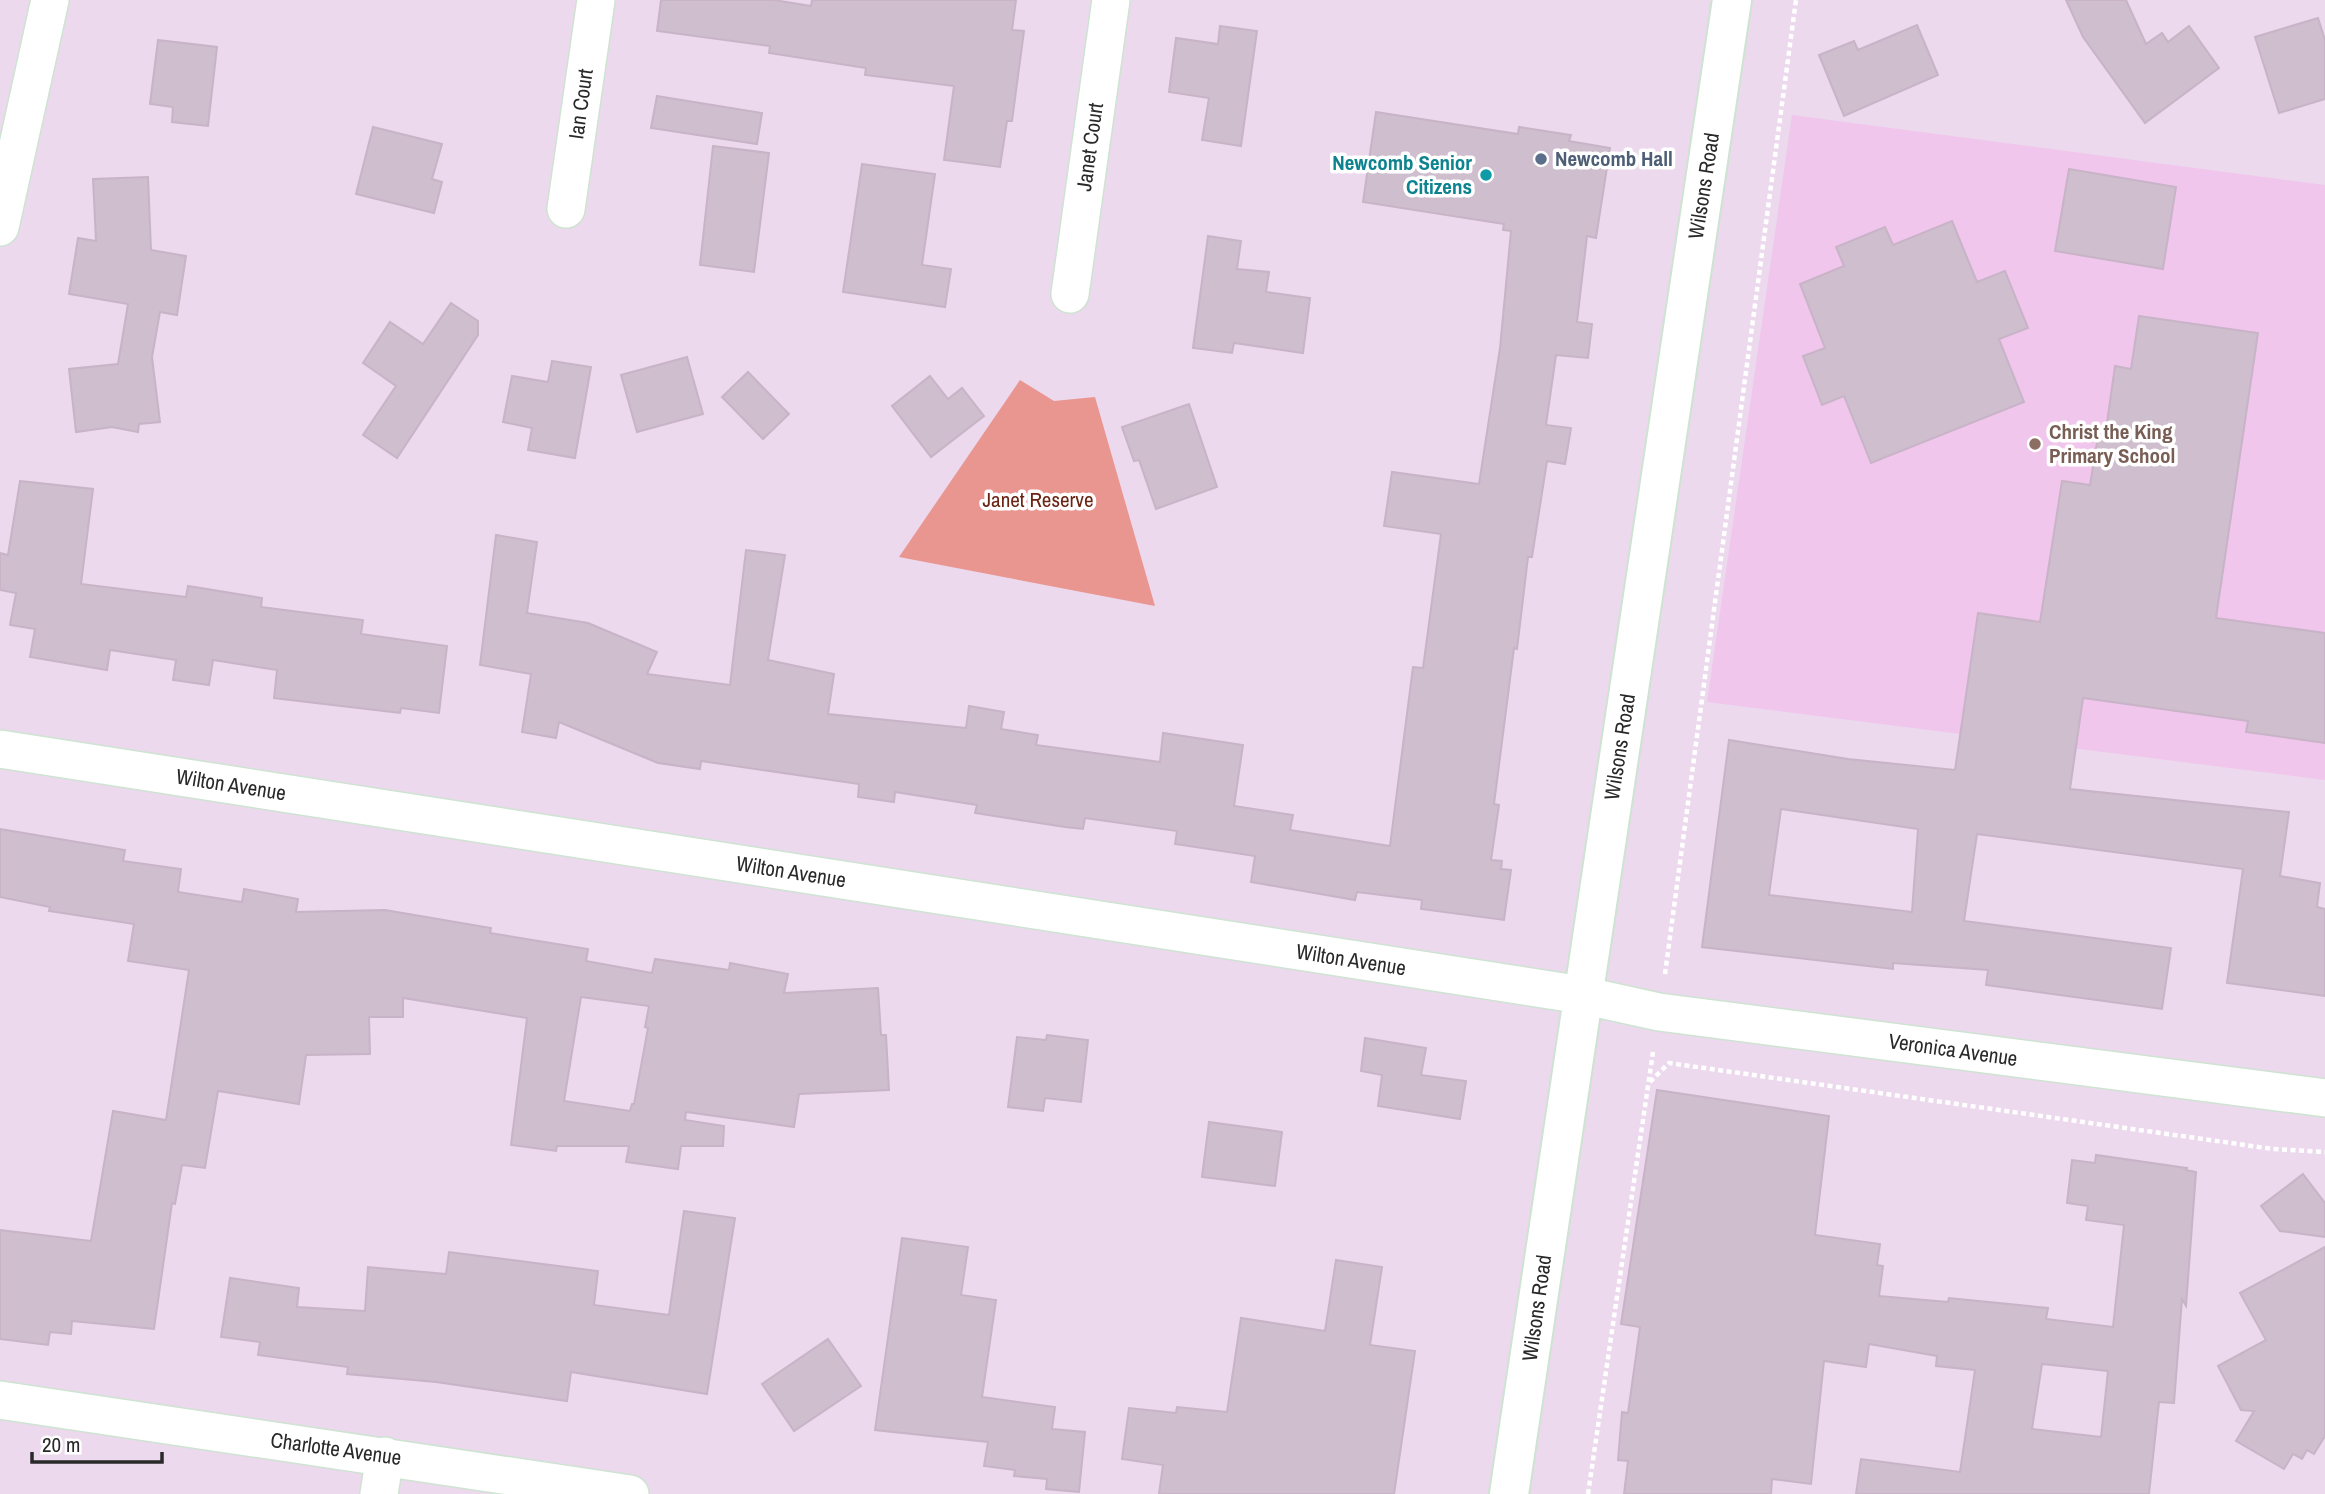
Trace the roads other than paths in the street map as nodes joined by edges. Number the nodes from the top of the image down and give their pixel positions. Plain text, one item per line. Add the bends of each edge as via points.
1 (50, 0) edge
2 (596, 0) edge
3 (1111, 0) edge
4 (1728, 1) edge
5 (566, 209) dead end
6 (0, 227) edge
7 (1070, 294) dead end
8 (0, 749) edge
9 (1582, 995) junction
10 (2325, 1098) edge
11 (0, 1400) edge
12 (385, 1456) junction
13 (379, 1494) edge
14 (630, 1494) edge
15 (1509, 1494) edge

1 - 6 street
2 - 5 street, Ian Court
3 - 7 street, Janet Court
4 - 9 street, Wilsons Road
8 - 9 street, Wilton Avenue
9 - 10 street, Veronica Avenue via 1659,1012
9 - 15 street, Wilsons Road
11 - 12 street, Charlotte Avenue
12 - 13 street
12 - 14 street, Charlotte Avenue

